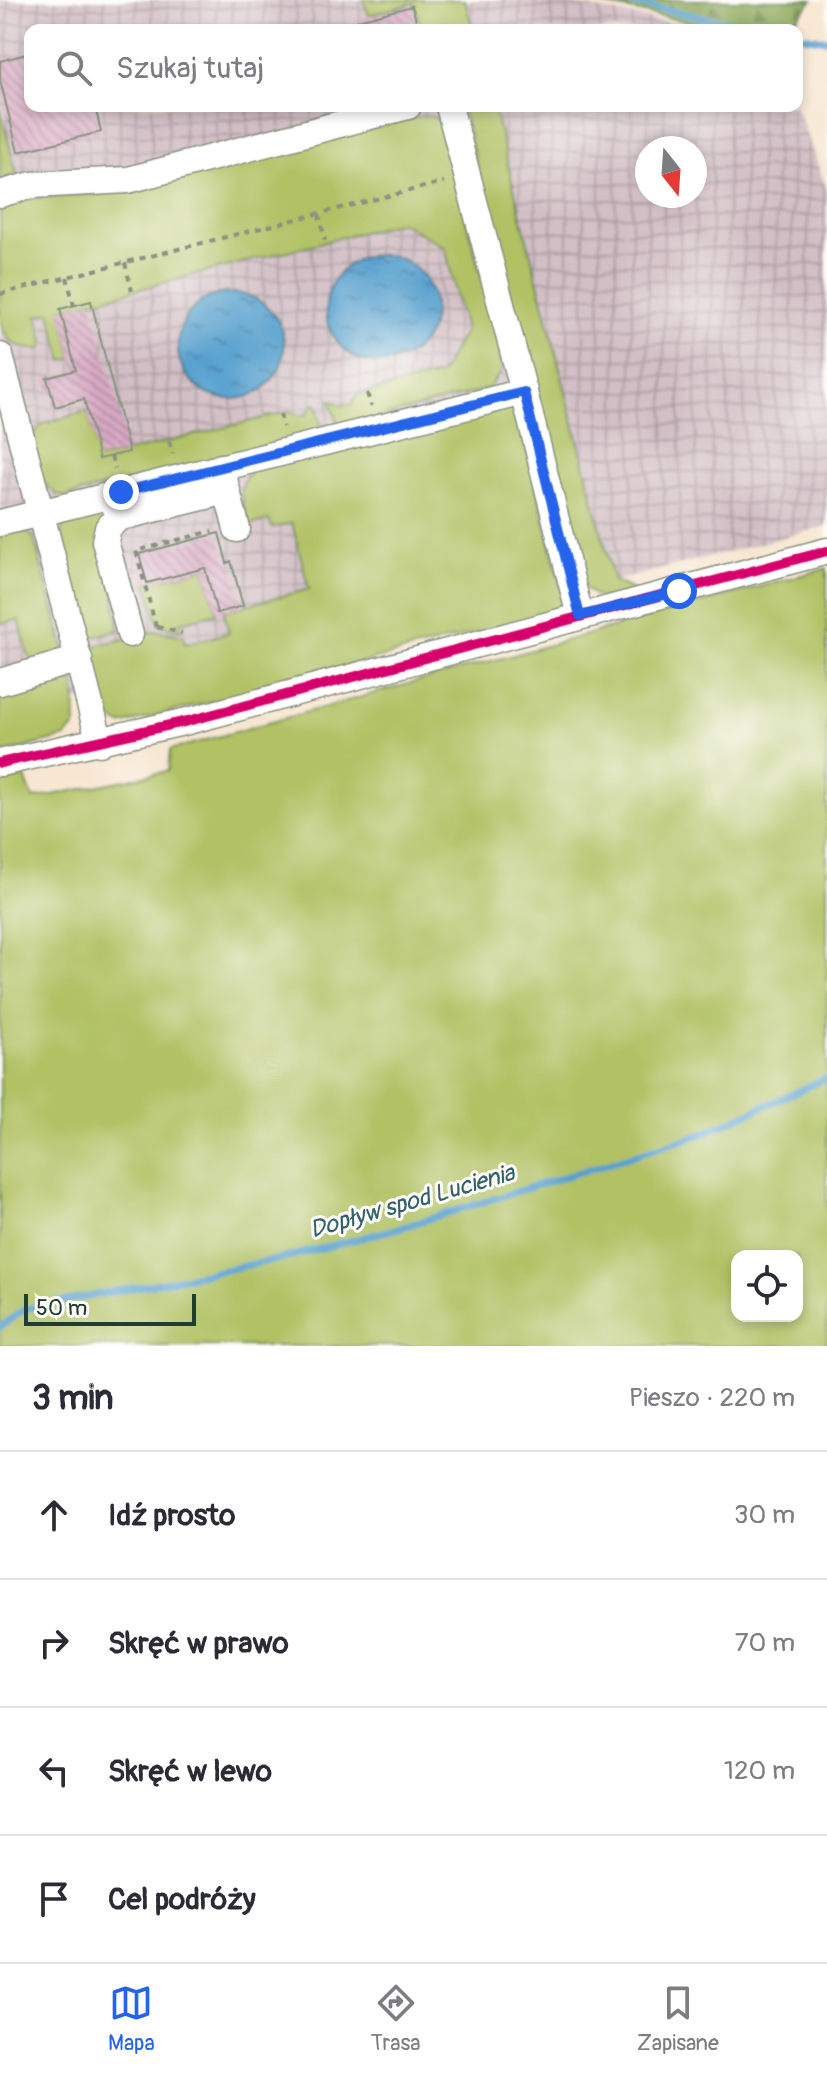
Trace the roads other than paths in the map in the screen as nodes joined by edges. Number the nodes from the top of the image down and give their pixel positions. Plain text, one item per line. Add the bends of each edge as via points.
1 (385, 112) edge
2 (451, 112) edge
3 (0, 194) edge
4 (0, 356) edge
5 (524, 392) junction
6 (224, 479) junction
7 (116, 496) junction
8 (42, 513) junction
9 (0, 523) edge
10 (236, 527) road end
11 (827, 551) edge
12 (580, 616) junction
13 (130, 634) dead end
14 (79, 659) junction
15 (0, 682) edge
16 (100, 743) junction
17 (0, 763) edge

1 - 3 street via 128,180 32,185
2 - 5 street
4 - 8 street
5 - 6 street
5 - 12 street
6 - 7 street
6 - 10 street
7 - 8 street
7 - 13 street via 105,541
8 - 9 street
8 - 14 street
11 - 12 street
12 - 16 street
14 - 15 street
14 - 16 street
16 - 17 street

